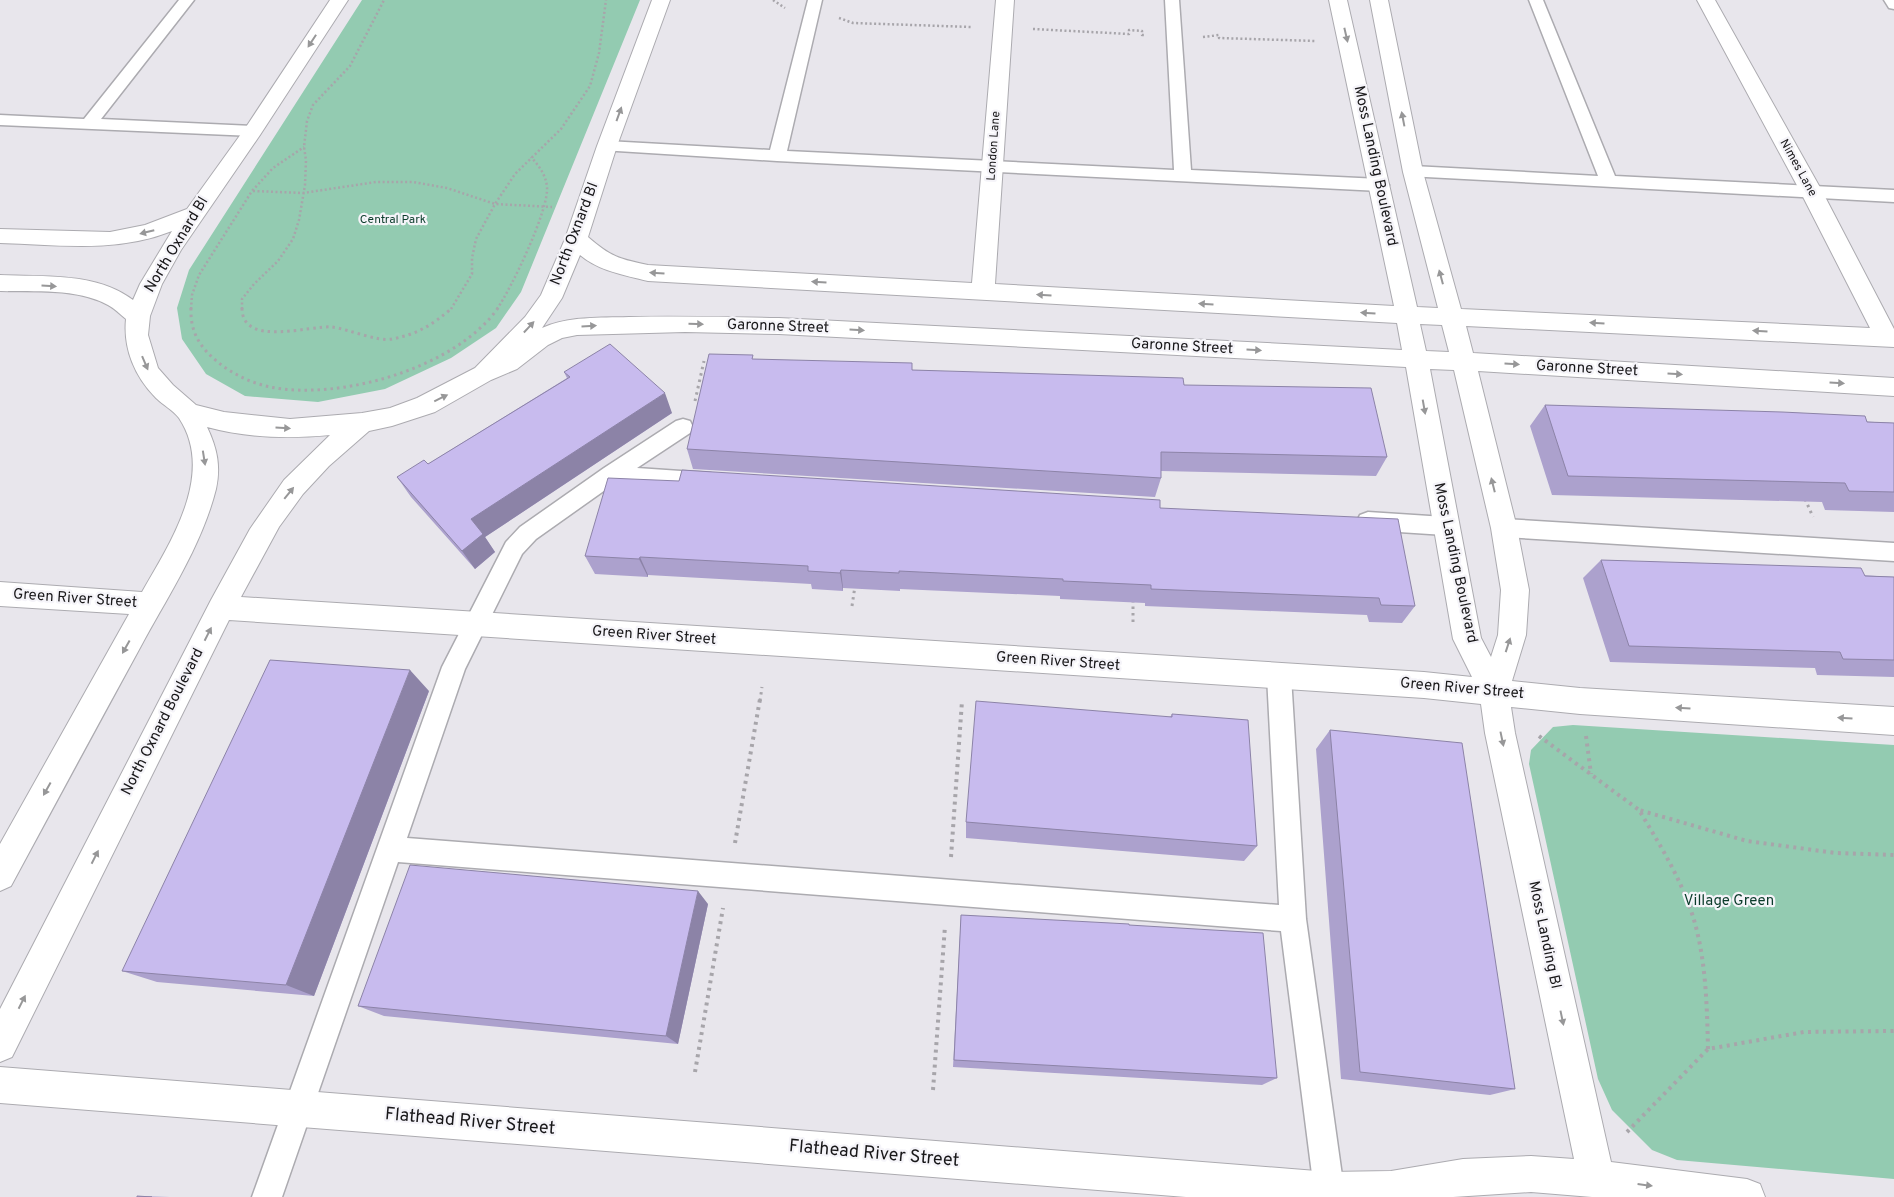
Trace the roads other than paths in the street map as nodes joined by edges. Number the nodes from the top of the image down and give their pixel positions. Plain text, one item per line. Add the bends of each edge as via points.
1 (187, 0) edge
2 (339, 0) edge
3 (661, 0) edge
4 (815, 0) edge
5 (1005, 0) edge
6 (1172, 0) edge
7 (1338, 0) edge
8 (1379, 0) edge
9 (1536, 0) edge
10 (1706, 0) edge
11 (1891, 0) edge
12 (1894, 5) edge
13 (0, 120) edge
14 (89, 123) junction
15 (253, 132) junction
16 (607, 146) junction
17 (777, 156) junction
18 (993, 166) junction
19 (1413, 172) junction
20 (1183, 176) junction
21 (1608, 180) junction
22 (1380, 185) junction
23 (1811, 191) junction
24 (1894, 196) edge
25 (193, 215) junction
26 (0, 236) edge
27 (576, 239) junction
28 (0, 283) edge
29 (983, 291) junction
30 (1406, 315) junction
31 (138, 316) junction
32 (1452, 316) junction
33 (1890, 338) edge
34 (1416, 359) junction
35 (1464, 362) junction
36 (483, 374) junction
37 (1894, 386) edge
38 (188, 412) junction
39 (362, 423) junction
40 (683, 427) road end
41 (611, 474) junction
42 (728, 482) edge
43 (1345, 520) edge
44 (1445, 526) junction
45 (1504, 528) junction
46 (1894, 552) edge
47 (0, 594) edge
48 (149, 604) junction
49 (221, 608) junction
50 (475, 624) junction
51 (1279, 676) junction
52 (1494, 691) junction
53 (1894, 721) edge
54 (391, 849) junction
55 (0, 875) edge
56 (1293, 919) junction
57 (0, 1045) edge
58 (0, 1085) edge
59 (300, 1108) junction
60 (1596, 1179) junction
61 (1329, 1190) junction
62 (268, 1197) edge
63 (1747, 1197) edge

1 - 14 lane
2 -> 15 street, North Oxnard Bl
16 -> 3 street, North Oxnard Bl
4 - 17 lane
5 - 18 street, London Lane
6 - 20 lane
7 -> 22 street, Moss Landing Boulevard
19 -> 8 street
9 - 21 lane
10 - 23 street, Nimes Lane
11 - 12 lane
13 - 14 lane
14 - 15 lane
15 - 25 street, North Oxnard Bl
16 - 17 lane
16 - 27 street, North Oxnard Bl
17 - 18 lane
18 - 20 lane
18 - 29 street, London Lane
19 - 21 lane
32 -> 19 street
20 - 22 lane
21 - 23 lane
22 - 30 street, Moss Landing Boulevard
23 - 24 lane
23 - 33 street, Nimes Lane
25 -> 26 street via 149,232 110,239
25 - 31 street, North Oxnard Bl via 151,284
29 -> 27 street via 648,273 599,259
36 -> 27 street, North Oxnard Bl via 533,323 550,298
28 -> 31 street via 60,286 97,292 117,300
30 -> 29 street
30 - 32 street
30 - 34 street, Moss Landing Boulevard
31 -> 38 street, North Oxnard Bl via 136,335 148,372
33 -> 32 street
32 - 35 street
34 - 35 street, Garonne Street
36 -> 34 street, Garonne Street via 509,363 540,339 557,331 630,324 778,326
34 -> 44 street, Moss Landing Boulevard
35 -> 37 street, Garonne Street
45 -> 35 street
39 -> 36 street, North Oxnard Bl via 426,405
38 -> 39 street, North Oxnard Bl via 224,422 290,429
38 -> 48 street via 201,440 206,469 188,529
49 -> 39 street, North Oxnard Boulevard via 259,536 282,501 306,472
40 - 41 lane
41 - 42 lane
41 - 50 lane via 528,532 518,543
43 - 44 lane
44 - 52 street, Moss Landing Boulevard via 1467,640
45 - 46 lane
52 -> 45 street via 1512,635 1515,590
47 - 48 street, Green River Street
48 -> 55 street
49 - 50 street, Green River Street
57 -> 49 street, North Oxnard Boulevard
50 - 51 street, Green River Street
50 - 54 lane via 454,666
51 - 52 street, Green River Street
51 - 56 lane
53 -> 52 street, Green River Street via 1580,701
52 -> 60 street, Moss Landing Bl via 1500,733
54 - 56 lane
54 - 59 lane
56 - 61 lane
58 - 59 street, Flathead River Street
59 - 61 street, Flathead River Street
59 - 62 lane
60 - 61 street, Flathead River Street via 1531,1174 1463,1177 1391,1189
60 -> 63 street, Flathead River Street

